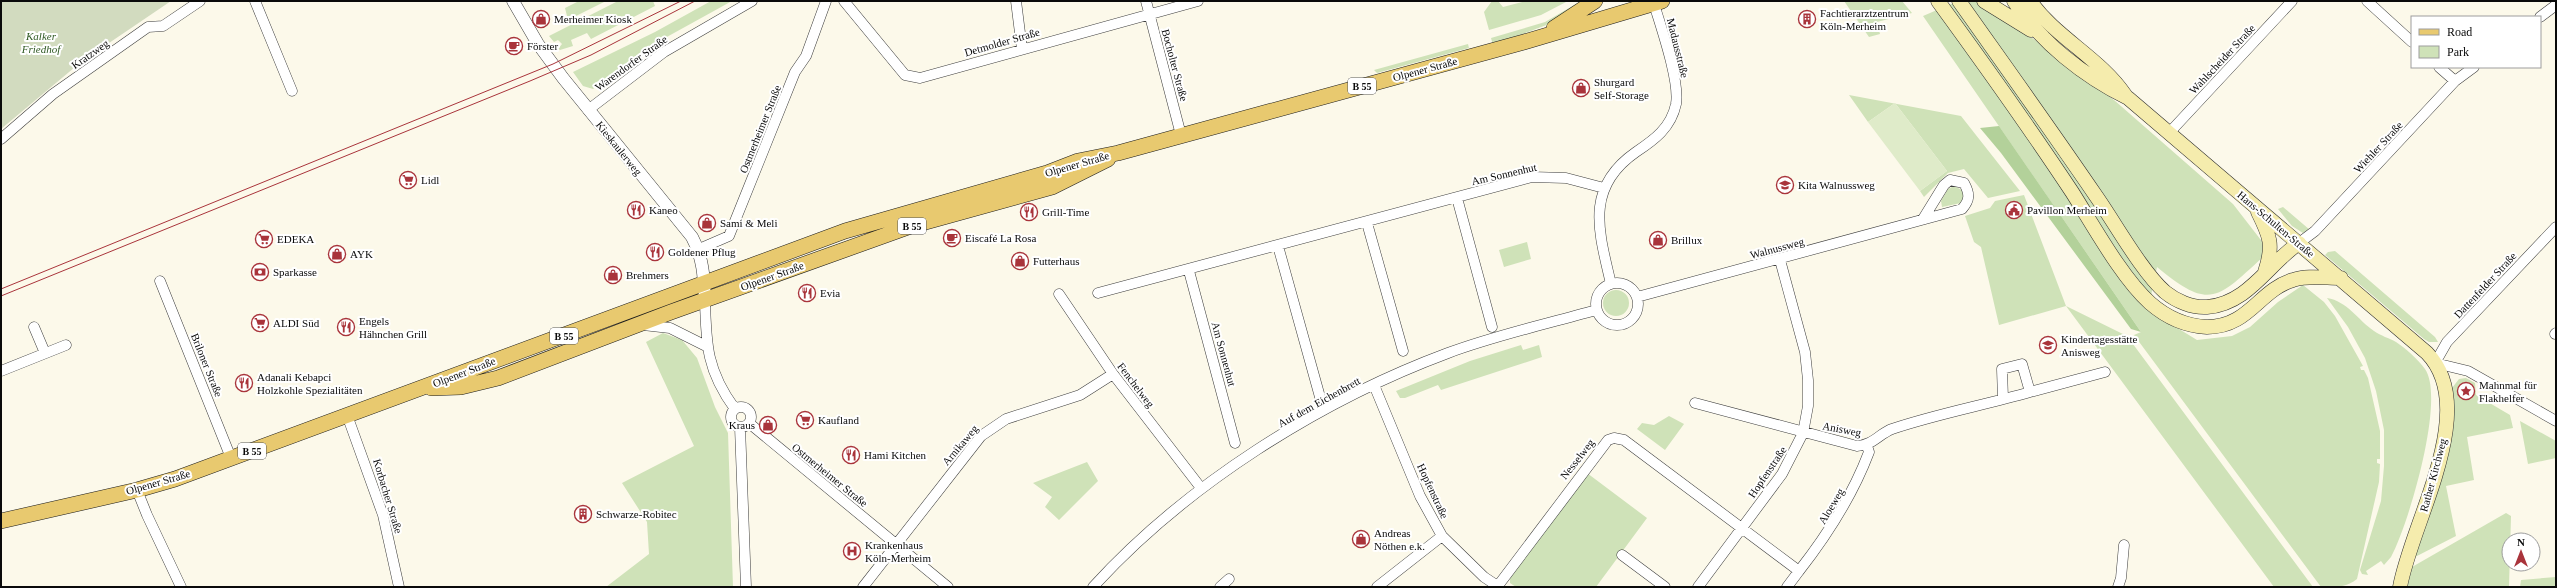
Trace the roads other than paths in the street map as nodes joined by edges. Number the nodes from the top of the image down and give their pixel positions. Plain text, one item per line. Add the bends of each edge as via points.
1 (200, 1) edge
2 (255, 1) edge
3 (513, 1) edge
4 (752, 1) edge
5 (826, 1) edge
6 (844, 1) edge
7 (1016, 1) edge
8 (1146, 1) edge
9 (1198, 1) edge
10 (1595, 1) edge
11 (1938, 1) edge
12 (1959, 1) edge
13 (1984, 1) edge
14 (2014, 1) edge
15 (2030, 1) edge
16 (2292, 1) edge
17 (2367, 1) edge
18 (1656, 2) edge
19 (2556, 5) edge
20 (1151, 14) junction
21 (2541, 16) edge
22 (1542, 36) junction
23 (2045, 39) junction
24 (2411, 41) edge
25 (1022, 49) junction
26 (2440, 68) edge
27 (2473, 68) edge
28 (2455, 82) junction
29 (292, 91) dead end
30 (2128, 98) junction
31 (588, 110) junction
32 (2169, 133) junction
33 (1181, 135) junction
34 (1, 139) edge
35 (1050, 180) junction
36 (1604, 188) junction
37 (1457, 198) junction
38 (2255, 207) junction
39 (1923, 219) junction
40 (1367, 223) junction
41 (2556, 227) edge
42 (2299, 243) junction
43 (1278, 246) junction
44 (699, 249) junction
45 (1780, 260) junction
46 (1189, 271) junction
47 (2264, 274) junction
48 (2341, 278) junction
49 (160, 281) dead end
50 (704, 284) junction
51 (1611, 284) junction
52 (1098, 293) dead end
53 (1059, 294) dead end
54 (1637, 297) junction
55 (705, 300) junction
56 (1596, 310) junction
57 (640, 325) junction
58 (34, 326) dead end
59 (1492, 327) dead end
60 (66, 345) dead end
61 (706, 346) junction
62 (1403, 352) dead end
63 (45, 353) junction
64 (2435, 363) junction
65 (1, 371) edge
66 (2105, 372) dead end
67 (1112, 374) junction
68 (1374, 385) junction
69 (424, 388) junction
70 (2030, 392) junction
71 (1320, 397) dead end
72 (2003, 399) junction
73 (1695, 403) dead end
74 (735, 408) junction
75 (347, 415) junction
76 (2556, 421) edge
77 (744, 425) junction
78 (1803, 433) junction
79 (1235, 443) dead end
80 (1868, 446) junction
81 (231, 458) junction
82 (1201, 488) junction
83 (137, 490) junction
84 (1, 520) edge
85 (1741, 529) junction
86 (1442, 536) junction
87 (896, 545) junction
88 (2124, 545) dead end
89 (1622, 555) dead end
90 (1799, 571) junction
91 (1230, 579) dead end
92 (181, 587) edge
93 (399, 587) edge
94 (746, 587) edge
95 (863, 587) edge
96 (948, 587) edge
97 (1093, 587) edge
98 (1220, 587) edge
99 (1377, 587) edge
100 (1498, 587) edge
101 (1665, 587) edge
102 (1698, 587) edge
103 (1787, 587) edge
104 (2118, 587) edge
105 (2400, 587) edge

1 - 34 street, Kratzweg via 163,26 148,27 53,94
2 - 29 street
3 - 31 street, Kieskaulerweg via 538,44
4 - 31 street, Warendorfer Straße via 664,52
5 - 44 street, Ostmerheimer Straße via 806,56 795,72 729,236
6 - 25 street, Detmolder Straße via 905,75 912,78 920,78
7 - 25 street
8 - 20 street, Bocholter Straße
9 - 20 street, Detmolder Straße
10 - 22 main road, B 55
11 - 48 main road via 2020,115 2133,285 2149,303 2179,321 2192,325 2219,326 2240,318 2276,288 2292,280
12 - 47 main road via 2164,291 2183,303 2204,307 2215,306 2236,299
13 - 23 main road
14 - 23 main road, Hans-Schulten-Straße
15 - 30 main road via 2053,27 2117,82
16 - 32 street, Wahlscheider Straße
17 - 24 street
18 - 22 main road, Olpener Straße / B 55
18 - 36 street, Madausstraße via 1675,82 1676,104 1663,131 1651,143 1621,163
19 - 21 street
20 - 25 street, Detmolder Straße
20 - 33 street, Bocholter Straße
22 - 33 main road, Olpener Straße / B 55
23 - 30 main road, Hans-Schulten-Straße via 2110,89
26 - 28 street
27 - 28 street, Wiehler Straße
28 - 42 street, Wiehler Straße via 2319,227
30 - 32 main road, Hans-Schulten-Straße
31 - 44 street, Kieskaulerweg via 692,237
32 - 38 main road, Hans-Schulten-Straße
33 - 35 main road, Olpener Straße / B 55 via 1118,153 1078,161
35 - 50 main road, Olpener Straße / B 55 via 875,221
35 - 55 main road, Olpener Straße / B 55 via 911,226
36 - 37 street, Am Sonnenhut via 1566,178 1532,177
36 - 51 street, Madausstraße via 1598,222
37 - 40 street, Am Sonnenhut
37 - 59 street
38 - 42 main road, Hans-Schulten-Straße
38 - 47 main road via 2271,240 2271,255
39 - 39 street, Walnussweg via 1962,209 1969,196 1964,183 1950,180 1944,185
39 - 45 street, Walnussweg
40 - 43 street, Am Sonnenhut
40 - 62 street
41 - 64 street, Dattenfelder Straße via 2447,342
42 - 47 main road
42 - 48 main road, Hans-Schulten-Straße
43 - 46 street, Am Sonnenhut
43 - 71 street
44 - 50 street, Kieskaulerweg
45 - 54 street, Walnussweg
45 - 78 street, Hopfenstraße via 1805,352 1808,406
46 - 52 street, Am Sonnenhut
46 - 79 street, Am Sonnenhut
48 - 64 main road, Hans-Schulten-Straße
49 - 81 street, Briloner Straße
50 - 55 street, Kieskaulerweg
50 - 69 main road, Olpener Straße / B 55 via 453,375
51 - 54 street via 1630,287
51 - 56 street via 1598,294
53 - 67 street, Fenchelweg
54 - 56 street via 1637,311 1629,322 1623,324 1606,322
55 - 57 main road, Olpener Straße / B 55
55 - 61 street
56 - 68 street, Auf dem Eichenbrett via 1449,352
57 - 61 street via 670,328
57 - 69 main road, Olpener Straße / B 55 via 498,378 461,387
58 - 63 street
60 - 63 street
61 - 74 street via 723,391
63 - 65 street
64 - 76 street, Hans-Schulten-Straße via 2468,371
64 - 105 main road, Rather Kirchweg via 2446,387 2447,418 2430,489
66 - 70 street, Anisweg
67 - 82 street, Fenchelweg
67 - 87 street, Arnikaweg via 1080,395 1013,416 986,432
68 - 82 street, Auf dem Eichenbrett via 1323,411
68 - 86 street, Hopfenstraße via 1420,496
69 - 75 main road, Olpener Straße / B 55
70 - 72 street, Anisweg
70 - 72 street via 2022,364 2002,369
72 - 80 street, Anisweg via 1891,430
73 - 78 street, Anisweg
74 - 77 street via 731,413 731,420 734,425
74 - 77 street via 748,409 751,418
75 - 81 main road, Olpener Straße / B 55
75 - 93 street, Korbacher Straße via 383,515
77 - 87 street, Ostmerheimer Straße
77 - 94 street
78 - 80 street, Anisweg via 1851,445
78 - 85 street, Hopfenstraße via 1782,474
80 - 90 street, Aloeweg via 1869,452 1851,496 1827,535
81 - 83 main road, Olpener Straße / B 55
82 - 97 street, Auf dem Eichenbrett via 1168,514
83 - 84 main road, Olpener Straße / B 55
83 - 92 street
85 - 90 street
85 - 100 street, Nesselweg via 1624,440 1614,438 1604,444
85 - 102 street, Hopfenstraße
86 - 99 street
86 - 100 street, Hopfenstraße via 1464,559
87 - 95 street
87 - 96 street, Ostmerheimer Straße
88 - 104 street
89 - 101 street
90 - 103 street, Aloeweg
91 - 98 street

